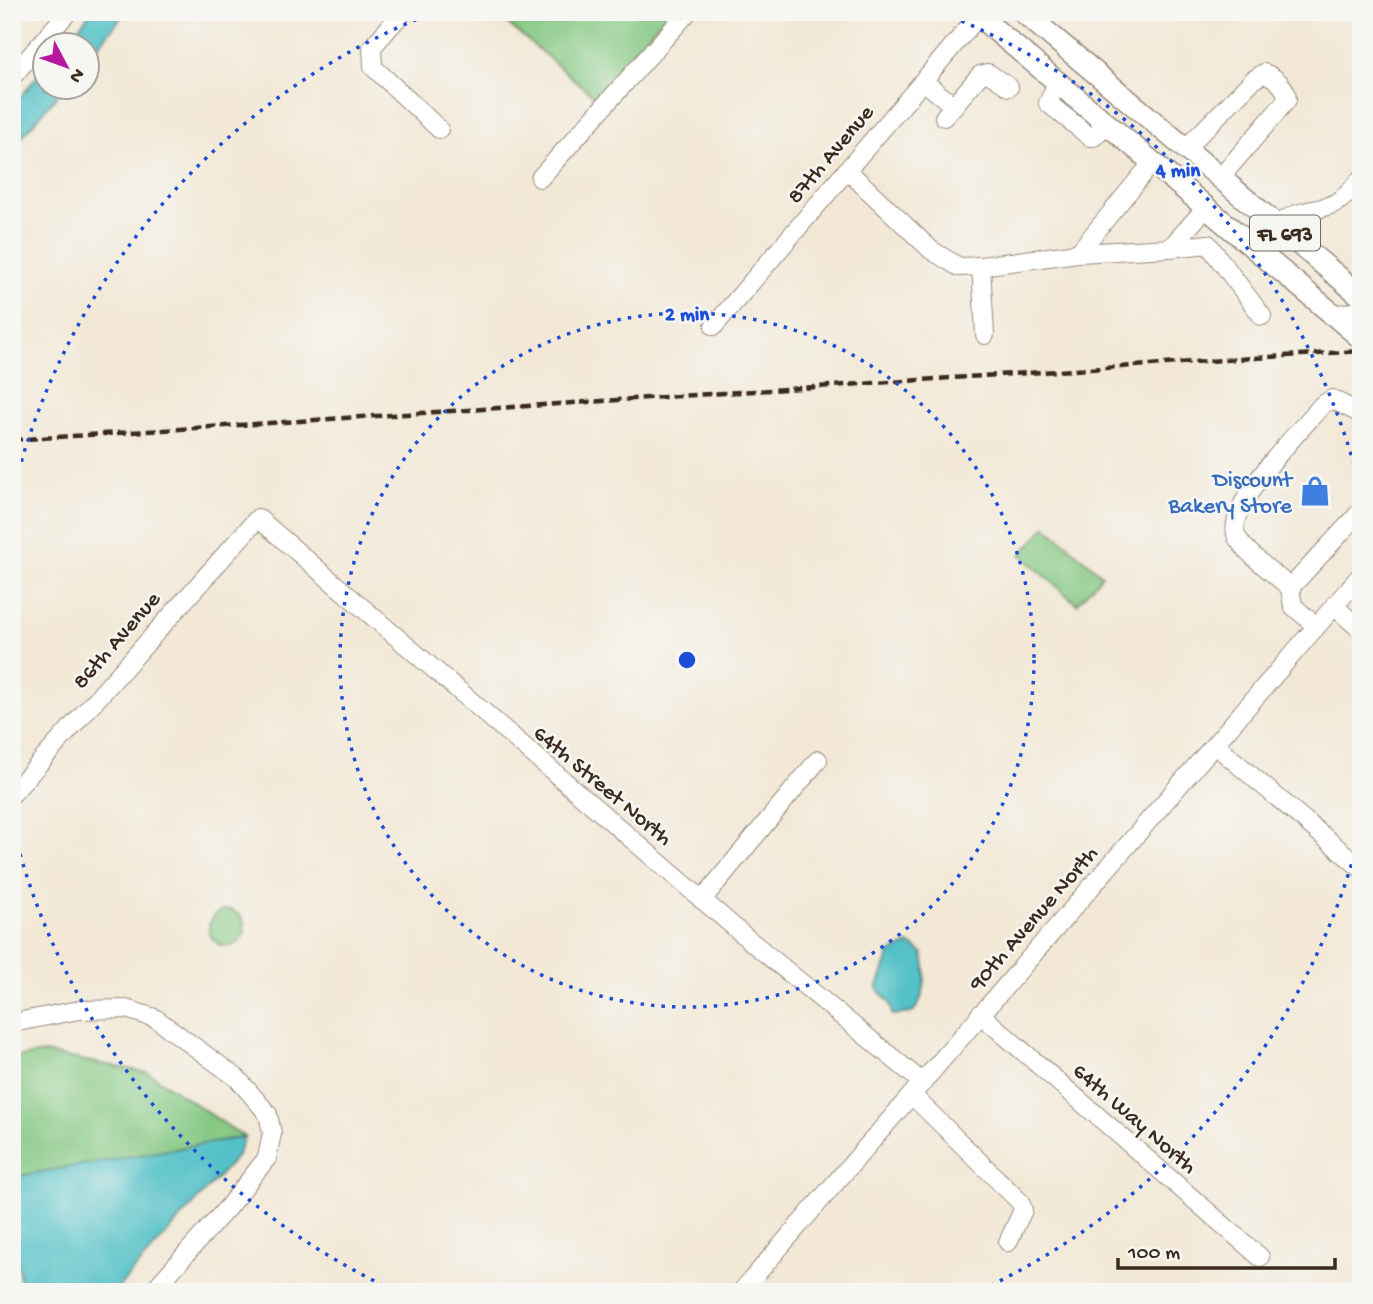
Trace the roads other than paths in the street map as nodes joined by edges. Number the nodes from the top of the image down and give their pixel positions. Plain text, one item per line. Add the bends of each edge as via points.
1 (68, 12) edge
2 (403, 12) edge
3 (688, 12) edge
4 (1023, 12) edge
5 (978, 14) edge
6 (12, 77) edge
7 (923, 81) junction
8 (1009, 87) dead end
9 (439, 129) dead end
10 (1163, 131) junction
11 (1185, 149) junction
12 (1147, 159) junction
13 (847, 170) junction
14 (540, 178) dead end
15 (1220, 178) junction
16 (1361, 179) edge
17 (1205, 209) junction
18 (1277, 226) junction
19 (1170, 248) junction
20 (1079, 253) junction
21 (981, 267) junction
22 (1361, 296) edge
23 (1361, 311) edge
24 (1331, 315) junction
25 (1262, 316) dead end
26 (714, 326) dead end
27 (985, 335) dead end
28 (1361, 338) edge
29 (1361, 414) edge
30 (1361, 511) edge
31 (258, 518) joint
32 (1361, 575) edge
33 (1290, 588) junction
34 (1334, 606) junction
35 (1317, 626) junction
36 (1361, 630) edge
37 (1214, 745) junction
38 (818, 760) dead end
39 (12, 794) edge
40 (1361, 868) edge
41 (702, 900) junction
42 (980, 1014) junction
43 (12, 1023) edge
44 (918, 1089) junction
45 (1009, 1242) dead end
46 (1260, 1257) dead end
47 (152, 1292) edge
48 (741, 1292) edge

1 - 6 street
2 - 9 street via 372,47 373,67
3 - 14 street
4 - 10 main road, FL 693
5 - 7 street, 87th Avenue
5 - 12 main road, FL 693
7 - 8 street via 949,112 980,75 988,73
7 - 13 street, 87th Avenue
10 - 11 main road, FL 693
10 - 12 main road
11 - 15 main road, FL 693
11 - 15 street via 1259,75 1269,75 1284,88 1287,100
12 - 17 main road, FL 693
12 - 20 street
13 - 21 street via 931,250 959,267
13 - 26 street, 87th Avenue
15 - 18 main road, FL 693
16 - 18 street via 1332,205 1292,214
17 - 19 street
17 - 24 main road, FL 693
18 - 22 main road, FL 693
19 - 20 street
19 - 25 street via 1208,244
20 - 21 street
21 - 27 street
23 - 24 street
24 - 28 main road, FL 693
29 - 33 street via 1332,399 1322,405 1247,493 1235,523 1237,538
30 - 33 street
31 - 39 street, 86th Avenue
31 - 41 street, 64th Street North
32 - 34 street, 90th Avenue North
33 - 35 street via 1293,606
34 - 35 street, 90th Avenue North
34 - 36 street
35 - 37 street, 90th Avenue North
37 - 40 street
37 - 42 street, 90th Avenue North
38 - 41 street
41 - 44 street, 64th Street North
42 - 44 street, 90th Avenue North
42 - 46 street, 64th Way North
43 - 47 street via 79,1010 126,1009 155,1018 237,1078 268,1114 272,1133 267,1158
44 - 45 street, 64th Street North via 1020,1202 1023,1210
44 - 48 street, 90th Avenue North

